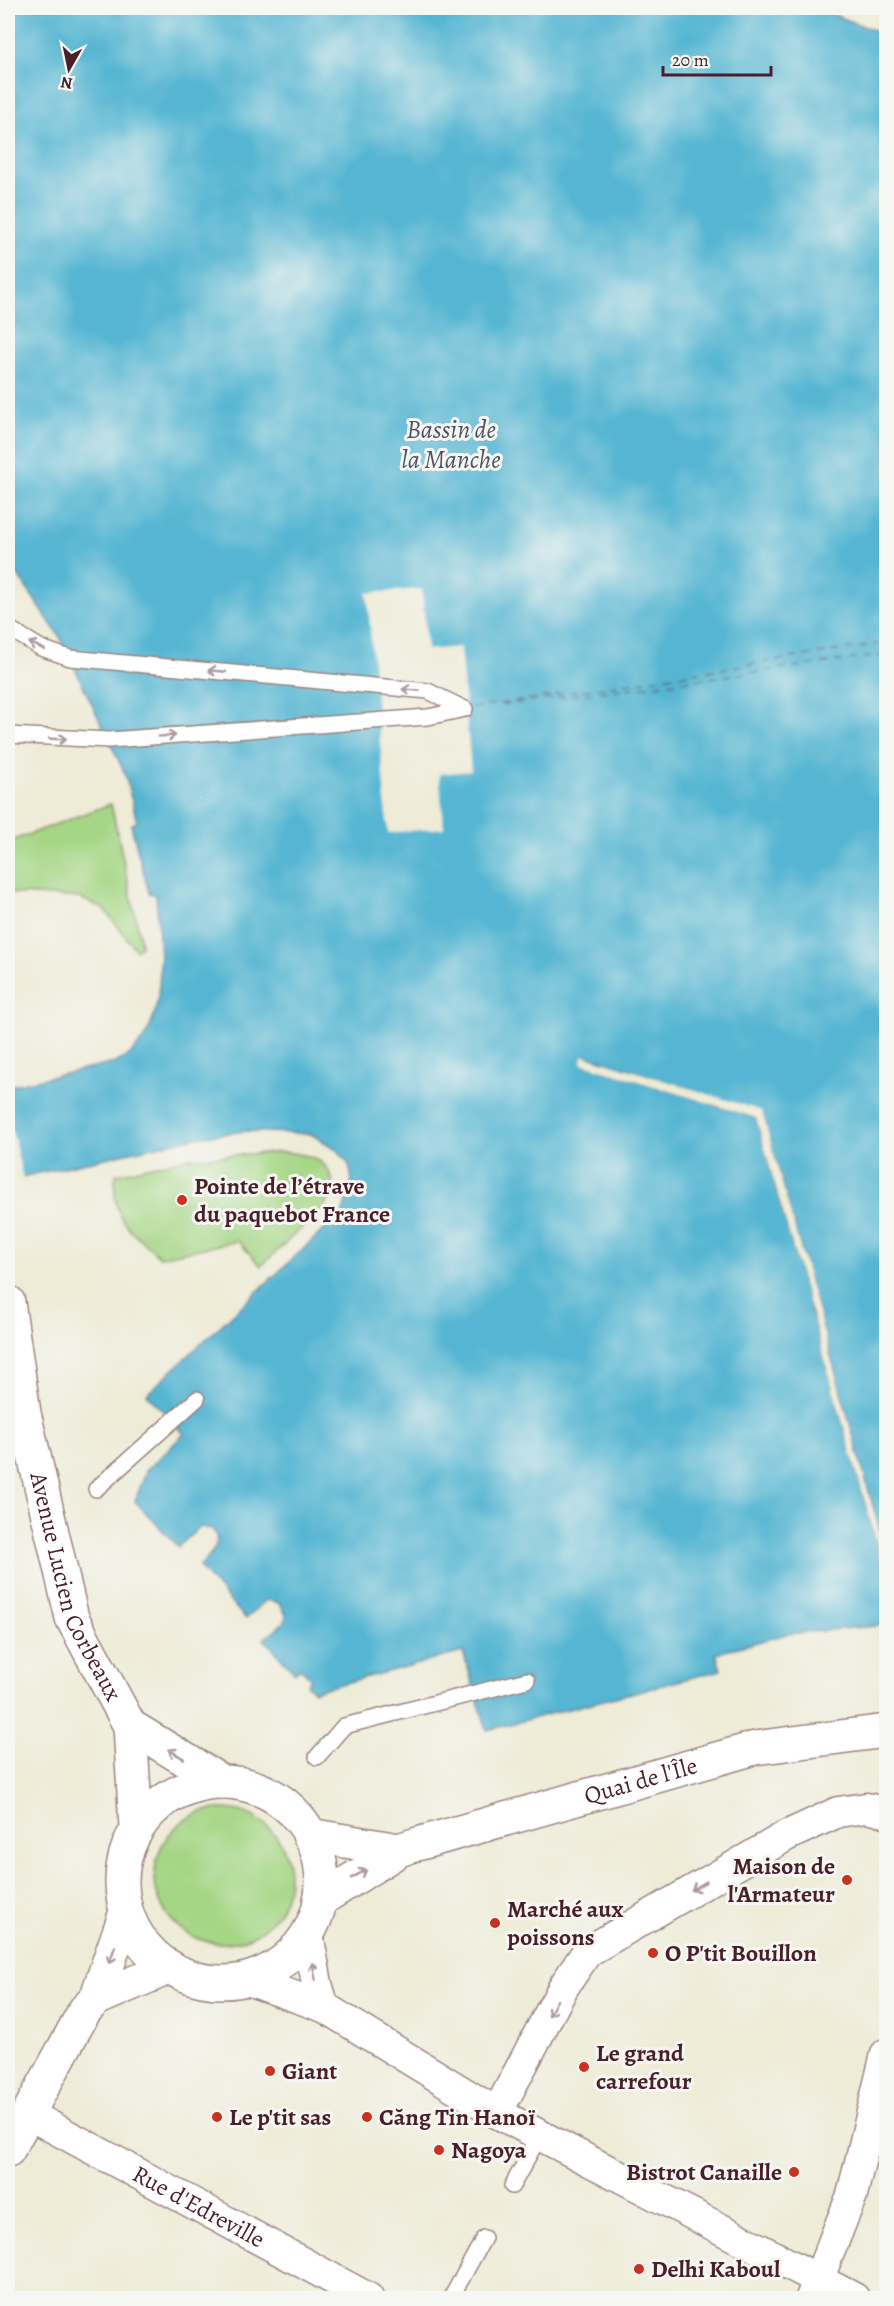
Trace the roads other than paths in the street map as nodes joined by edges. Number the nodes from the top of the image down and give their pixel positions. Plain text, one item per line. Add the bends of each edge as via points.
1 (8, 628) edge
2 (8, 735) edge
3 (8, 1302) edge
4 (197, 1399) dead end
5 (96, 1489) dead end
6 (527, 1680) dead end
7 (130, 1726) junction
8 (886, 1731) edge
9 (318, 1757) dead end
10 (222, 1782) junction
11 (886, 1812) edge
12 (136, 1827) junction
13 (309, 1835) junction
14 (399, 1850) junction
15 (320, 1900) junction
16 (126, 1911) junction
17 (308, 1934) junction
18 (170, 1967) junction
19 (245, 1979) junction
20 (96, 1999) junction
21 (324, 2007) junction
22 (886, 2054) edge
23 (497, 2113) junction
24 (28, 2114) junction
25 (540, 2135) junction
26 (8, 2150) edge
27 (512, 2186) dead end
28 (484, 2238) dead end
29 (815, 2291) edge
30 (368, 2298) edge
31 (451, 2298) edge
32 (854, 2298) edge

2 -> 1 lane via 109,740 428,717 465,709 428,691 70,658 41,648
3 - 7 main road, Avenue Lucien Corbeaux via 24,1413 72,1618
4 - 5 lane
6 - 9 lane via 344,1726
10 -> 7 main road, Avenue Lucien Corbeaux
7 - 12 main road, Avenue Lucien Corbeaux
8 - 14 main road, Quai de l'Île via 755,1748
10 - 12 main road via 191,1787 162,1801
10 - 13 main road via 253,1787 281,1801
11 -> 23 street via 866,1808 838,1812 786,1836 587,1952 564,1986
12 - 16 main road via 121,1881
13 - 14 main road, Quai de l'Île
13 - 15 main road via 322,1872
15 -> 14 main road, Quai de l'Île
15 - 17 main road
16 - 18 main road via 142,1944
16 -> 20 main road
17 - 19 main road via 281,1963
21 -> 17 street
18 - 19 main road via 205,1981
18 - 20 main road
19 - 21 street
20 - 24 main road via 85,2010
21 - 23 street
22 - 29 street via 852,2195
23 - 25 street
24 - 26 main road
24 - 30 street, Rue d'Edreville
25 - 27 lane
25 - 29 street
28 - 31 lane
29 - 32 street

